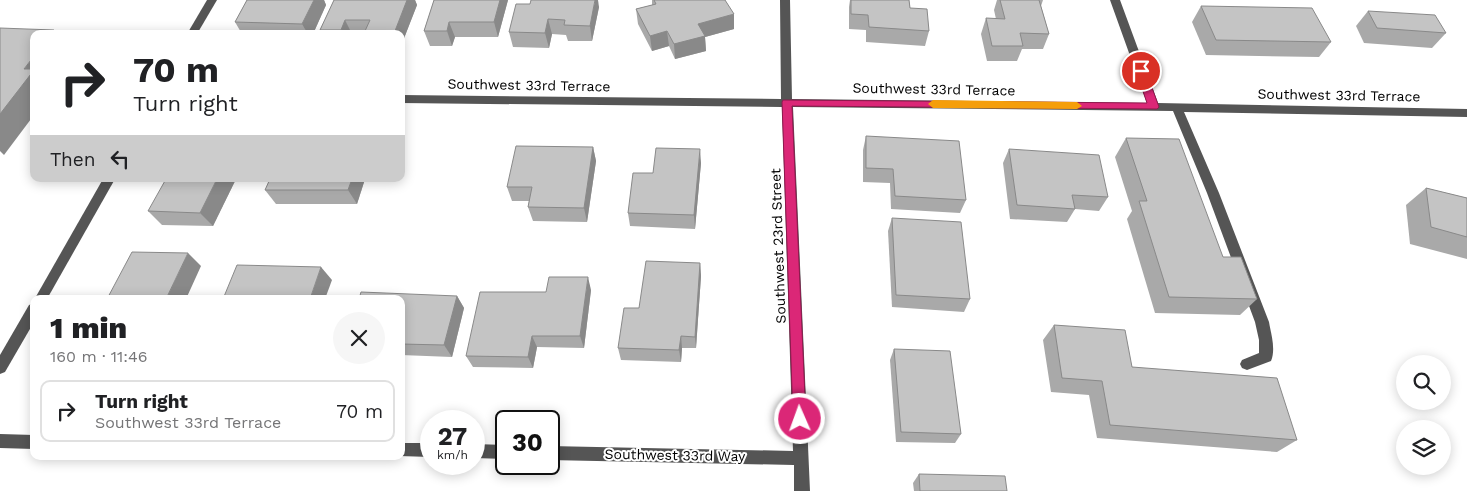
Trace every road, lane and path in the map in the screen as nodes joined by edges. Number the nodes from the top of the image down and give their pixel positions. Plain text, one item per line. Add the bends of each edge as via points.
1 (212, 0) edge
2 (785, 0) edge
3 (1115, 0) edge
4 (194, 30) edge
5 (405, 99) edge
6 (787, 102) junction
7 (1154, 107) junction
8 (1177, 107) junction
9 (1467, 113) edge
10 (107, 182) edge
11 (42, 295) edge
12 (30, 316) edge
13 (1247, 364) dead end
14 (0, 368) edge
15 (0, 441) edge
16 (30, 442) edge
17 (405, 450) edge
18 (420, 450) edge
19 (560, 453) edge
20 (801, 458) junction
21 (802, 491) edge

1 - 4 street
2 - 6 street, Southwest 23rd Street
3 - 7 street
5 - 6 street, Southwest 33rd Terrace
6 - 7 street, Southwest 33rd Terrace
6 - 20 street, Southwest 23rd Street
7 - 8 street, Southwest 33rd Terrace
8 - 9 street, Southwest 33rd Terrace
8 - 13 street via 1262,322 1266,357
10 - 11 street
12 - 14 street
15 - 16 street
17 - 18 street
19 - 20 street, Southwest 33rd Way
20 - 21 street, Southwest 23rd Street

